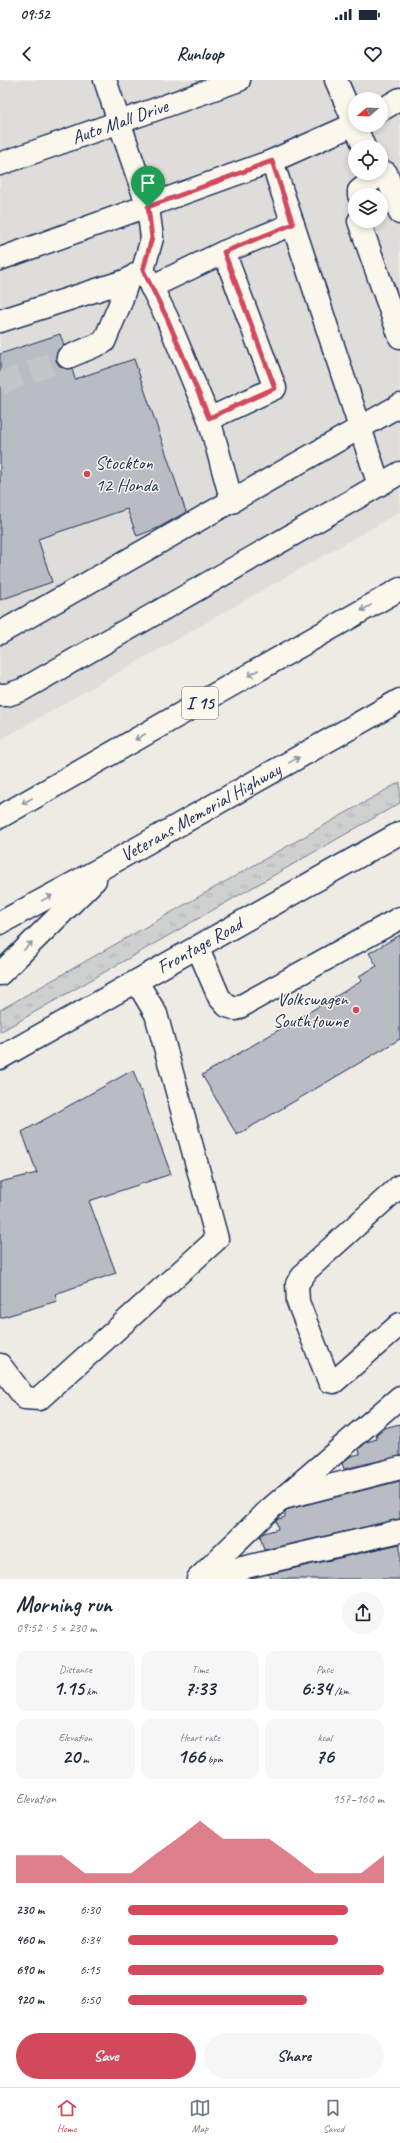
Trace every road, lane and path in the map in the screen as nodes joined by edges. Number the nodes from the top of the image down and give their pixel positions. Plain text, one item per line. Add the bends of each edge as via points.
1 (105, 80) edge
2 (239, 80) edge
3 (336, 80) edge
4 (400, 99) edge
5 (388, 106) edge
6 (120, 122) junction
7 (272, 161) junction
8 (0, 164) edge
9 (373, 180) edge
10 (387, 180) edge
11 (363, 188) edge
12 (148, 207) junction
13 (400, 213) edge
14 (293, 224) junction
15 (361, 228) edge
16 (224, 252) junction
17 (0, 259) edge
18 (141, 279) junction
19 (0, 321) edge
20 (400, 337) edge
21 (68, 357) tunnel mouth
22 (400, 405) edge
23 (209, 418) junction
24 (361, 428) junction
25 (400, 473) edge
26 (379, 485) junction
27 (232, 502) junction
28 (400, 589) edge
29 (0, 634) edge
30 (0, 695) edge
31 (400, 700) edge
32 (0, 817) edge
33 (400, 833) edge
34 (113, 862) junction
35 (400, 918) edge
36 (0, 923) edge
37 (198, 948) junction
38 (0, 974) edge
39 (137, 982) junction
40 (0, 1058) edge
41 (400, 1186) edge
42 (400, 1324) edge
43 (0, 1364) edge
44 (400, 1397) edge
45 (400, 1468) edge
46 (282, 1499) junction
47 (400, 1531) edge
48 (199, 1579) edge

1 - 6 main road
2 - 6 main road, Auto Mall Drive
3 - 7 main road via 355,124
4 - 5 main road
6 - 8 main road, Auto Mall Drive
6 - 12 main road
7 - 12 main road
7 - 14 main road
9 - 11 main road
10 - 13 main road
12 - 17 main road
12 - 18 main road via 152,238
14 - 16 main road
14 - 24 main road
15 - 20 main road
16 - 18 main road
16 - 23 main road via 275,388
18 - 19 main road
18 - 21 main road via 120,304 104,342
18 - 23 main road via 167,318
22 - 24 main road
23 - 27 main road
24 - 26 main road
24 - 27 main road
25 - 26 main road
26 - 30 main road via 22,690 7,696
27 - 29 main road
28 -> 32 main road, I 15
34 -> 31 main road, Veterans Memorial Highway
33 - 37 main road, Frontage Road
36 -> 34 main road, Veterans Memorial Highway
38 -> 34 main road
35 - 37 main road via 236,1009 227,1006 220,997
37 - 39 main road, Frontage Road
39 - 40 main road, Frontage Road
39 - 43 main road via 156,1014 216,1239 39,1399 25,1398
41 - 42 main road via 307,1270 297,1284 298,1302 329,1380 334,1382
44 - 46 main road
45 - 46 main road
46 - 48 main road
47 - 48 main road

